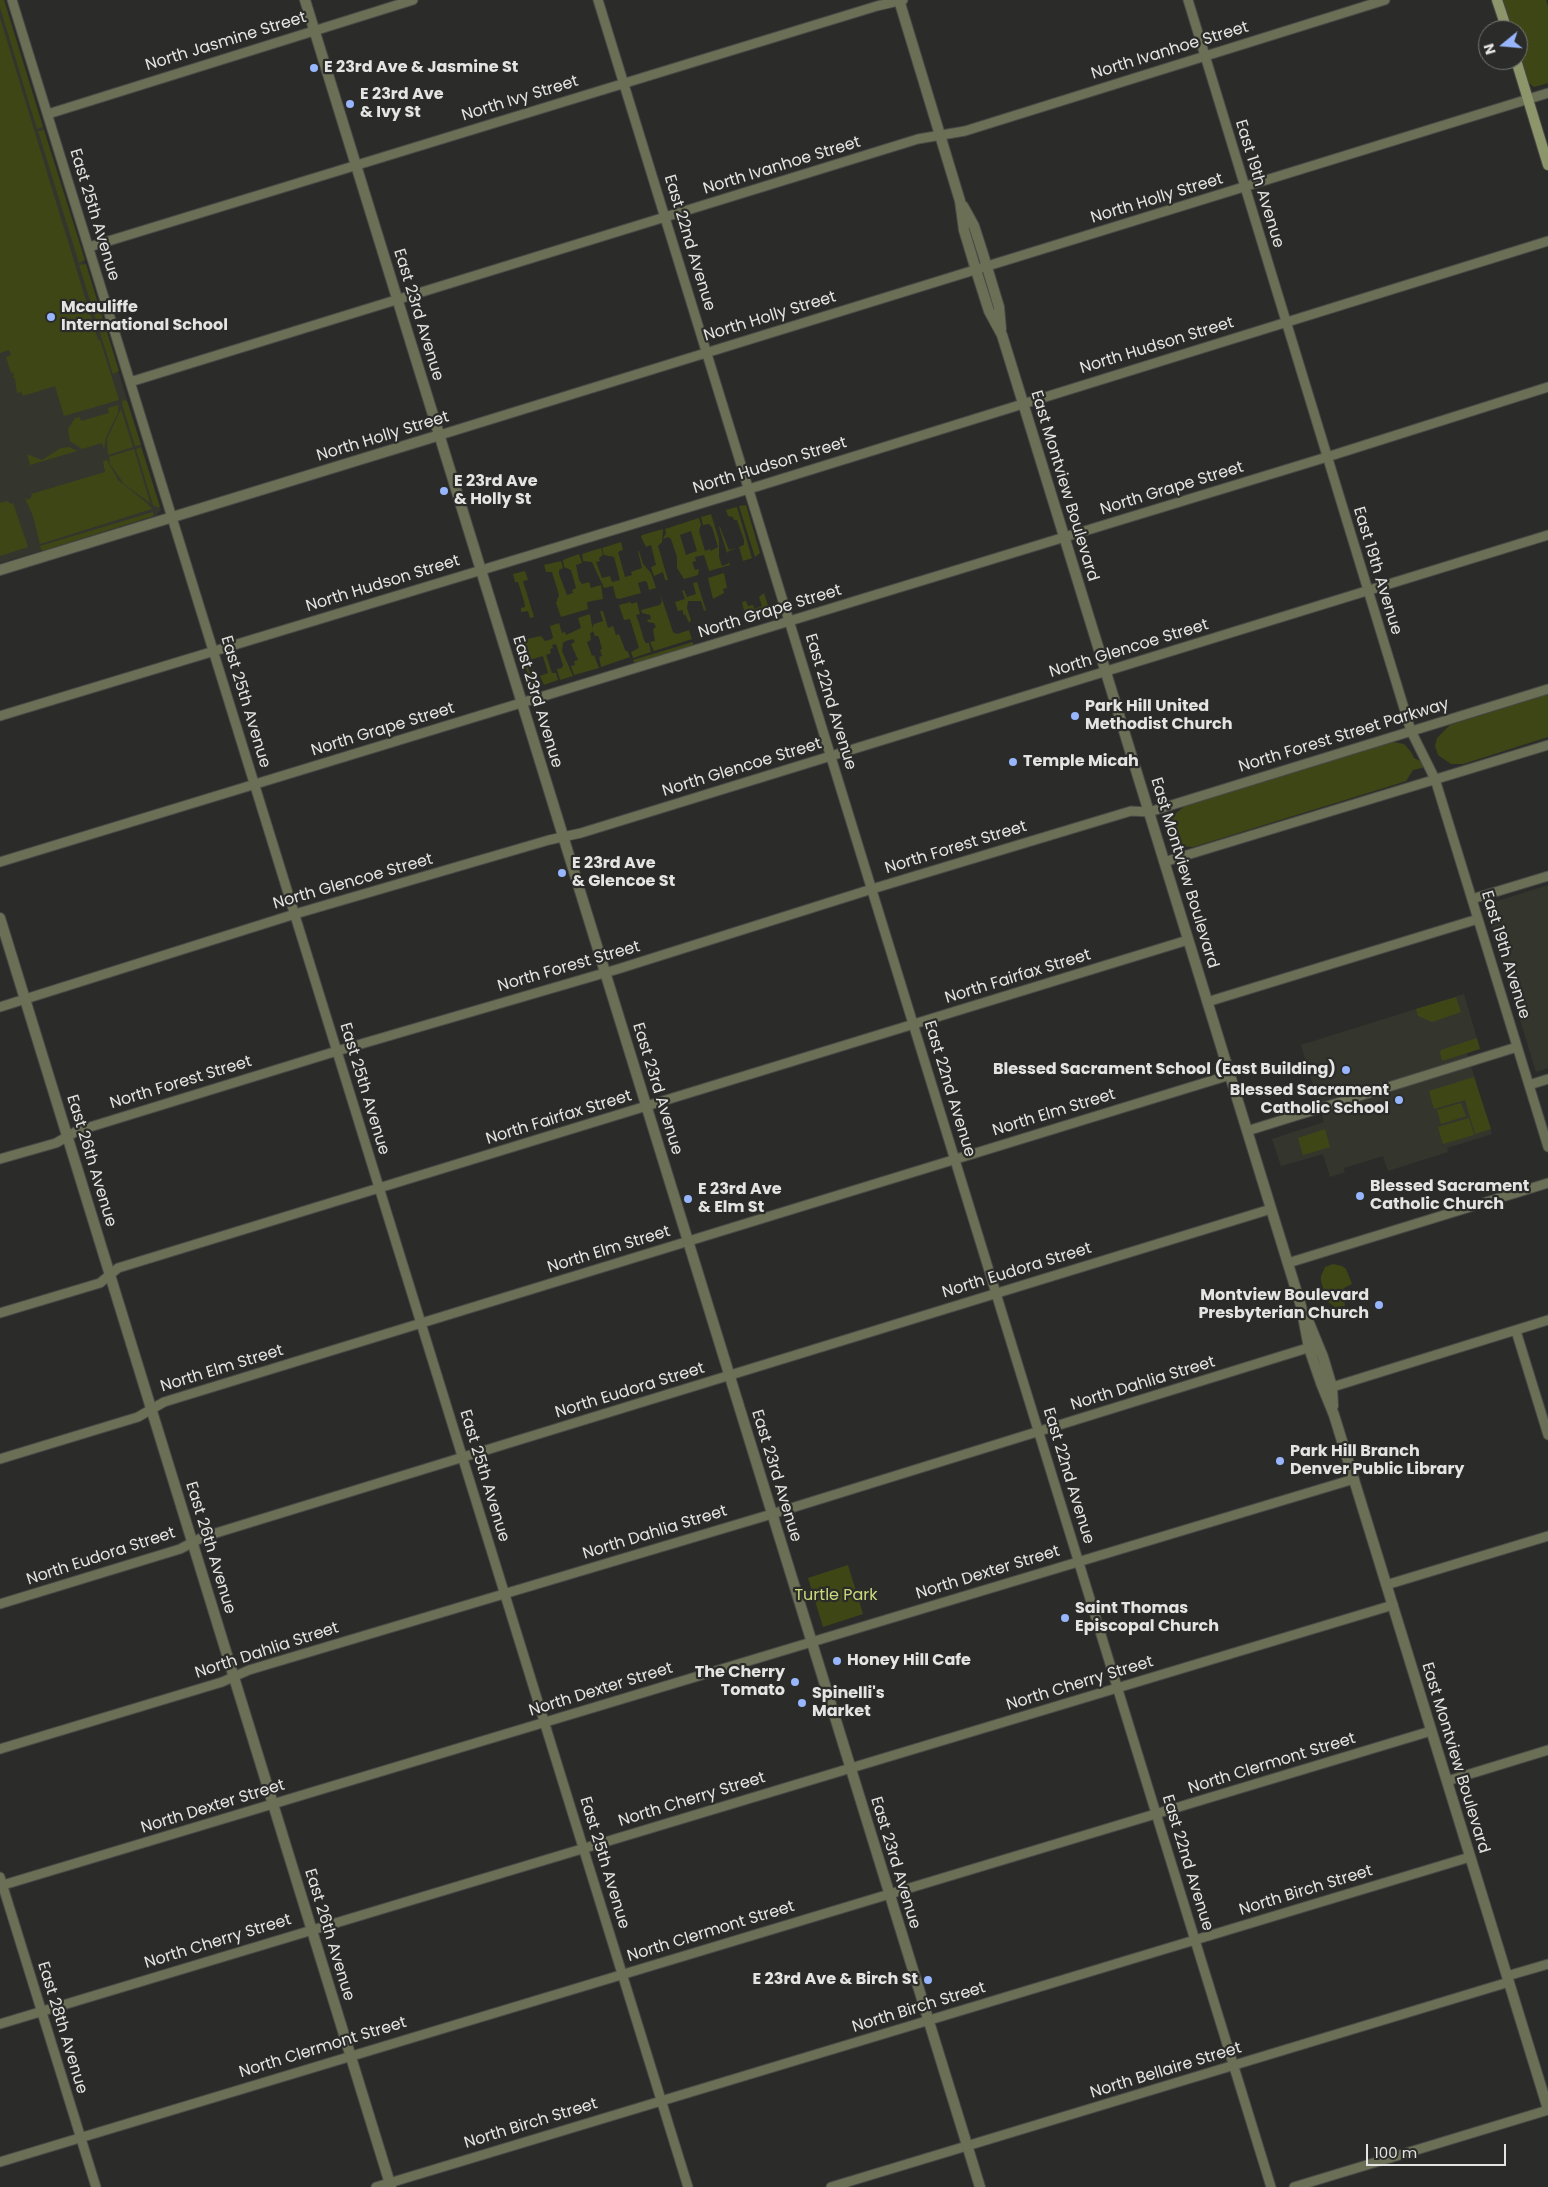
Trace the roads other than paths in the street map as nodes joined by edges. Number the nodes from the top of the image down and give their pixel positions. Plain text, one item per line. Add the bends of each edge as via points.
1 (12, 0) edge
2 (306, 0) edge
3 (413, 0) edge
4 (598, 0) edge
5 (900, 0) edge
6 (1188, 0) edge
7 (1385, 0) edge
8 (1497, 0) edge
9 (1504, 20) edge
10 (315, 31) junction
11 (1204, 56) junction
12 (1519, 70) edge
13 (624, 83) junction
14 (1548, 93) edge
15 (1528, 99) junction
16 (48, 114) junction
17 (940, 136) junction
18 (356, 165) junction
19 (1548, 165) edge
20 (1245, 188) junction
21 (960, 202) junction
22 (665, 218) junction
23 (1548, 240) edge
24 (89, 247) junction
25 (987, 267) junction
26 (976, 270) junction
27 (397, 300) junction
28 (1286, 322) junction
29 (1002, 336) junction
30 (706, 352) junction
31 (130, 382) junction
32 (1548, 387) edge
33 (1023, 403) junction
34 (440, 435) junction
35 (1327, 457) junction
36 (749, 489) junction
37 (172, 517) junction
38 (1548, 535) edge
39 (1064, 537) junction
40 (0, 570) edge
41 (481, 571) junction
42 (1368, 591) junction
43 (790, 622) junction
44 (213, 651) junction
45 (1106, 672) junction
46 (1548, 689) edge
47 (522, 704) junction
48 (0, 716) edge
49 (1411, 731) junction
50 (1548, 745) edge
51 (831, 756) junction
52 (1435, 779) junction
53 (255, 784) junction
54 (1149, 812) junction
55 (564, 837) junction
56 (0, 862) edge
57 (1164, 862) junction
58 (1548, 876) edge
59 (872, 889) junction
60 (1472, 899) junction
61 (295, 914) junction
62 (0, 918) edge
63 (1478, 919) junction
64 (1188, 940) junction
65 (605, 972) junction
66 (25, 999) junction
67 (1207, 1002) junction
68 (0, 1006) edge
69 (913, 1025) junction
70 (1517, 1047) junction
71 (337, 1051) junction
72 (1230, 1075) junction
73 (1548, 1079) edge
74 (1529, 1085) junction
75 (646, 1108) junction
76 (1247, 1131) junction
77 (67, 1137) junction
78 (1548, 1147) edge
79 (0, 1159) edge
80 (955, 1159) junction
81 (1548, 1183) edge
82 (379, 1187) junction
83 (1271, 1209) junction
84 (688, 1242) junction
85 (1288, 1263) junction
86 (110, 1275) junction
87 (996, 1294) junction
88 (0, 1313) edge
89 (1548, 1320) edge
90 (421, 1324) junction
91 (1516, 1330) junction
92 (1314, 1346) junction
93 (729, 1376) junction
94 (1328, 1388) junction
95 (151, 1409) junction
96 (1039, 1431) junction
97 (1548, 1435) edge
98 (463, 1457) junction
99 (0, 1459) edge
100 (1354, 1479) junction
101 (772, 1514) junction
102 (1548, 1536) edge
103 (192, 1543) junction
104 (1078, 1561) junction
105 (1386, 1585) junction
106 (505, 1593) junction
107 (0, 1604) edge
108 (1392, 1605) junction
109 (811, 1642) junction
110 (233, 1676) junction
111 (1118, 1688) junction
112 (545, 1723) junction
113 (1431, 1731) junction
114 (0, 1749) edge
115 (1548, 1750) edge
116 (850, 1768) junction
117 (1447, 1781) junction
118 (273, 1805) junction
119 (1156, 1814) junction
120 (584, 1849) junction
121 (1470, 1857) junction
122 (1, 1883) edge
123 (889, 1895) junction
124 (311, 1930) junction
125 (1196, 1940) junction
126 (1548, 1964) edge
127 (623, 1974) junction
128 (1508, 1979) junction
129 (42, 2011) junction
130 (928, 2021) junction
131 (0, 2024) edge
132 (350, 2056) junction
133 (1234, 2067) junction
134 (662, 2100) junction
135 (1548, 2110) edge
136 (80, 2138) junction
137 (968, 2146) junction
138 (0, 2162) edge
139 (390, 2185) edge
140 (96, 2187) edge
141 (376, 2187) edge
142 (688, 2187) edge
143 (832, 2187) edge
144 (980, 2187) edge
145 (1271, 2187) edge
146 (1294, 2187) edge

1 - 16 street, East 25th Avenue
2 - 10 street, East 23rd Avenue
3 - 10 street, North Jasmine Street
4 - 13 street, East 22nd Avenue
5 - 13 street, North Ivy Street
5 - 17 street, East Montview Boulevard
6 - 11 street, East 19th Avenue
7 - 11 street, North Ivanhoe Street
8 - 9 main road
10 - 16 street, North Jasmine Street
10 - 18 street, East 23rd Avenue
11 - 17 street, North Ivanhoe Street
11 - 20 street, East 19th Avenue
12 - 15 main road
13 - 18 street, North Ivy Street
13 - 22 street, East 22nd Avenue
14 - 15 street, North Holly Street
15 - 19 main road
15 - 20 street, North Holly Street
16 - 24 street, East 25th Avenue
17 - 21 street, East Montview Boulevard
17 - 22 street, North Ivanhoe Street via 918,139
18 - 24 street, North Ivy Street
18 - 27 street, East 23rd Avenue
20 - 25 street, North Holly Street
20 - 28 street, East 19th Avenue
21 - 25 street, East Montview Boulevard via 974,226
21 - 26 street, East Montview Boulevard via 964,230
22 - 27 street, North Ivanhoe Street
22 - 30 street, East 22nd Avenue
23 - 28 street, North Hudson Street
24 - 31 street, East 25th Avenue
25 - 26 street, North Holly Street
25 - 29 street, East Montview Boulevard via 999,307
26 - 29 street, East Montview Boulevard via 989,310
26 - 30 street, North Holly Street
27 - 31 street, North Ivanhoe Street
27 - 34 street, East 23rd Avenue
28 - 33 street, North Hudson Street
28 - 35 street, East 19th Avenue
29 - 33 street, East Montview Boulevard
30 - 34 street, North Holly Street
30 - 36 street, East 22nd Avenue
31 - 37 street, East 25th Avenue
32 - 35 street, North Grape Street
33 - 36 street, North Hudson Street
33 - 39 street, East Montview Boulevard
34 - 37 street, North Holly Street
34 - 41 street, East 23rd Avenue
35 - 39 street, North Grape Street
35 - 42 street, East 19th Avenue
36 - 41 street, North Hudson Street
36 - 43 street, East 22nd Avenue
37 - 40 street, North Holly Street
37 - 44 street, East 25th Avenue
38 - 42 street, North Glencoe Street
39 - 43 street, North Grape Street
39 - 45 street, East Montview Boulevard
41 - 44 street, North Hudson Street
41 - 47 street, East 23rd Avenue
42 - 45 street, North Glencoe Street
42 - 49 street, East 19th Avenue
43 - 47 street, North Grape Street
43 - 51 street, East 22nd Avenue
44 - 48 street, North Hudson Street
44 - 53 street, East 25th Avenue
45 - 51 street, North Glencoe Street
45 - 54 street, East Montview Boulevard
46 - 49 street, North Forest Street Parkway
47 - 53 street, North Grape Street
47 - 55 street, East 23rd Avenue
49 - 52 street, East 19th Avenue
49 - 54 street, North Forest Street Parkway
50 - 52 street
51 - 55 street, North Glencoe Street
51 - 59 street, East 22nd Avenue
52 - 57 street
52 - 60 street, East 19th Avenue
53 - 56 street, North Grape Street
53 - 61 street, East 25th Avenue
54 - 57 street, East Montview Boulevard
54 - 59 street, North Forest Street via 1132,811
55 - 61 street, North Glencoe Street
55 - 65 street, East 23rd Avenue
57 - 64 street, East Montview Boulevard
58 - 60 street
59 - 65 street, North Forest Street
59 - 69 street, East 22nd Avenue
60 - 63 street, East 19th Avenue
61 - 66 street, North Glencoe Street
61 - 71 street, East 25th Avenue
62 - 66 street, East 26th Avenue
63 - 67 street
63 - 70 street, East 19th Avenue
64 - 67 street, East Montview Boulevard
64 - 69 street, North Fairfax Street
65 - 71 street, North Forest Street
65 - 75 street, East 23rd Avenue
66 - 68 street, North Glencoe Street
66 - 77 street, East 26th Avenue
67 - 72 street, East Montview Boulevard
69 - 75 street, North Fairfax Street
69 - 80 street, East 22nd Avenue
70 - 74 street, East 19th Avenue
70 - 76 street
71 - 77 street, North Forest Street via 77,1131
71 - 82 street, East 25th Avenue
72 - 76 street, East Montview Boulevard
72 - 80 street, North Elm Street
73 - 74 street
74 - 78 street, East 19th Avenue
75 - 82 street, North Fairfax Street
75 - 84 street, East 23rd Avenue
76 - 83 street, East Montview Boulevard
77 - 79 street, North Forest Street
77 - 86 street, East 26th Avenue
80 - 84 street, North Elm Street
80 - 87 street, East 22nd Avenue
81 - 85 street
82 - 86 street, North Fairfax Street via 118,1268
82 - 90 street, East 25th Avenue
83 - 85 street, East Montview Boulevard
83 - 87 street, North Eudora Street
84 - 90 street, North Elm Street
84 - 93 street, East 23rd Avenue
85 - 92 street, East Montview Boulevard
86 - 88 street, North Fairfax Street via 100,1283
86 - 95 street, East 26th Avenue
87 - 93 street, North Eudora Street
87 - 96 street, East 22nd Avenue
89 - 91 street
90 - 95 street, North Elm Street via 166,1401
90 - 98 street, East 25th Avenue
91 - 94 street
91 - 97 street
92 - 94 street, East Montview Boulevard
92 - 96 street, North Dahlia Street
93 - 98 street, North Eudora Street
93 - 101 street, East 23rd Avenue
94 - 100 street, East Montview Boulevard
95 - 99 street, North Elm Street via 138,1417
95 - 103 street, East 26th Avenue
96 - 101 street, North Dahlia Street
96 - 104 street, East 22nd Avenue
98 - 103 street, North Eudora Street
98 - 106 street, East 25th Avenue
100 - 104 street, North Dexter Street
100 - 105 street, East Montview Boulevard
101 - 106 street, North Dahlia Street
101 - 109 street, East 23rd Avenue
102 - 105 street
103 - 107 street, North Eudora Street
103 - 110 street, East 26th Avenue
104 - 109 street, North Dexter Street
104 - 111 street, East 22nd Avenue
105 - 108 street, East Montview Boulevard
106 - 110 street, North Dahlia Street
106 - 112 street, East 25th Avenue
108 - 111 street, North Cherry Street
108 - 113 street, East Montview Boulevard
109 - 112 street, North Dexter Street
109 - 116 street, East 23rd Avenue
110 - 114 street, North Dahlia Street
110 - 118 street, East 26th Avenue
111 - 116 street, North Cherry Street
111 - 119 street, East 22nd Avenue
112 - 118 street, North Dexter Street
112 - 120 street, East 25th Avenue
113 - 117 street, East Montview Boulevard
113 - 119 street, North Clermont Street
115 - 117 street
116 - 120 street, North Cherry Street
116 - 123 street, East 23rd Avenue
117 - 121 street, East Montview Boulevard
118 - 122 street, North Dexter Street
118 - 124 street, East 26th Avenue
119 - 123 street, North Clermont Street
119 - 125 street, East 22nd Avenue
120 - 124 street, North Cherry Street
120 - 127 street, East 25th Avenue
121 - 125 street, North Birch Street
121 - 128 street, East Montview Boulevard
122 - 129 street, East 28th Avenue
123 - 127 street, North Clermont Street
123 - 130 street, East 23rd Avenue
124 - 129 street, North Cherry Street
124 - 132 street, East 26th Avenue
125 - 130 street, North Birch Street
125 - 133 street, East 22nd Avenue
126 - 128 street, North Bellaire Street
127 - 132 street, North Clermont Street
127 - 134 street, East 25th Avenue
128 - 133 street, North Bellaire Street
128 - 135 street, East Montview Boulevard
129 - 131 street, North Cherry Street
129 - 136 street, East 28th Avenue
130 - 134 street, North Birch Street
130 - 137 street, East 23rd Avenue
132 - 136 street, North Clermont Street
132 - 139 street, East 26th Avenue
133 - 137 street, North Bellaire Street
133 - 145 street, East 22nd Avenue
134 - 139 street, North Birch Street
134 - 142 street, East 25th Avenue
135 - 146 street
136 - 138 street, North Clermont Street
136 - 140 street, East 28th Avenue
137 - 143 street, North Bellaire Street
137 - 144 street, East 23rd Avenue
139 - 141 street, North Birch Street

